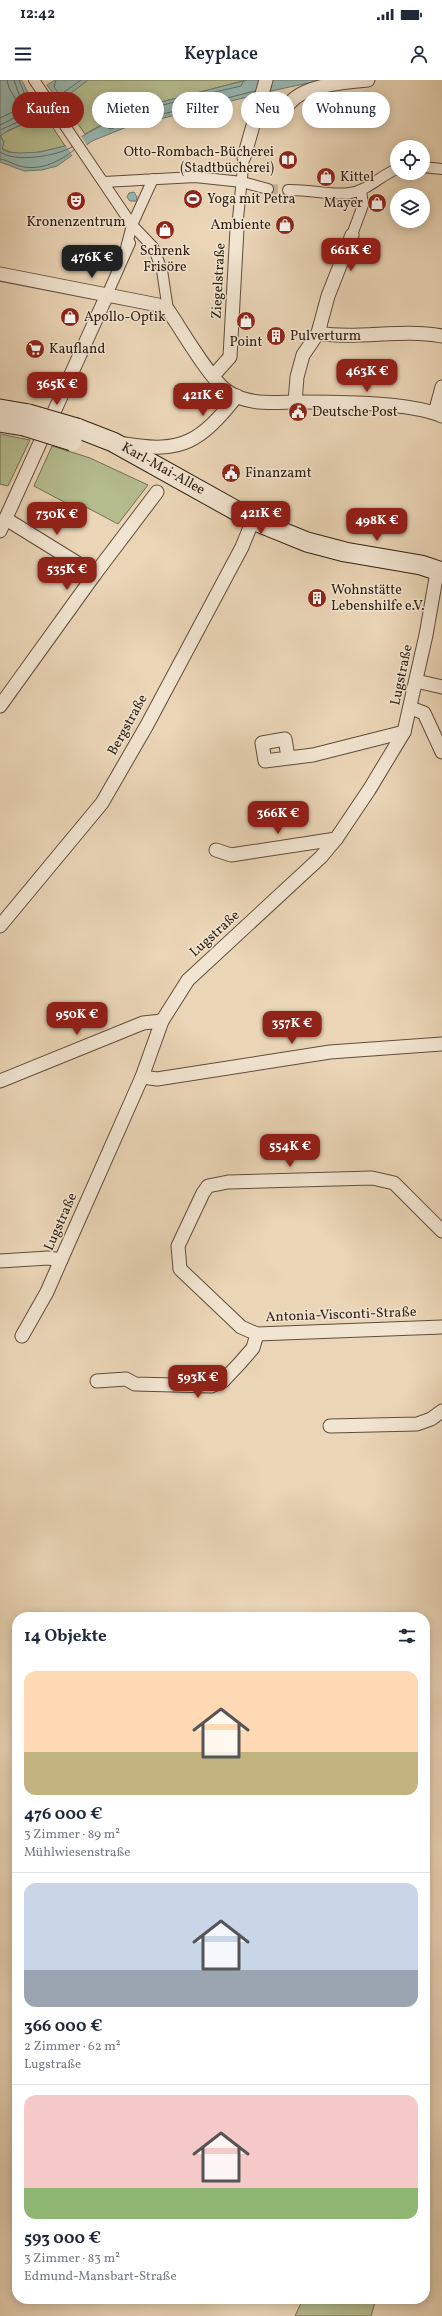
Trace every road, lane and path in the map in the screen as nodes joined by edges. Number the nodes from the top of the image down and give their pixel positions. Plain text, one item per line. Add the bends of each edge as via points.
1 (34, 80) edge
2 (266, 80) edge
3 (368, 80) edge
4 (262, 92) edge
5 (294, 98) edge
6 (252, 128) edge
7 (244, 157) joint
8 (430, 168) edge
9 (442, 169) edge
10 (390, 172) edge
11 (153, 180) junction
12 (104, 182) junction
13 (242, 182) junction
14 (268, 189) tunnel mouth
15 (288, 190) tunnel mouth
16 (361, 190) junction
17 (132, 225) junction
18 (237, 229) joint
19 (352, 235) joint
20 (145, 240) junction
21 (126, 248) junction
22 (0, 274) edge
23 (106, 295) junction
24 (168, 310) junction
25 (318, 333) junction
26 (442, 336) edge
27 (214, 376) junction
28 (442, 386) edge
29 (237, 396) junction
30 (295, 402) junction
31 (0, 409) edge
32 (438, 414) edge
33 (27, 420) junction
34 (0, 422) edge
35 (74, 434) junction
36 (113, 442) junction
37 (155, 477) junction
38 (6, 519) junction
39 (251, 525) junction
40 (0, 531) edge
41 (439, 572) edge
42 (95, 574) junction
43 (416, 681) junction
44 (442, 687) edge
45 (0, 706) edge
46 (411, 708) junction
47 (404, 732) junction
48 (442, 752) edge
49 (288, 757) dead end
50 (336, 839) junction
51 (216, 850) dead end
52 (0, 926) edge
53 (162, 1021) junction
54 (442, 1044) edge
55 (142, 1077) junction
56 (0, 1081) edge
57 (442, 1231) edge
58 (61, 1260) junction
59 (0, 1261) edge
60 (442, 1327) edge
61 (257, 1334) junction
62 (22, 1336) dead end
63 (97, 1381) dead end
64 (442, 1411) edge
65 (330, 1426) dead end

1 - 12 street
2 - 4 street
3 - 5 street via 327,86
6 - 7 street
7 - 13 street, Ziegelstraße
8 - 9 street
10 - 16 street
11 - 12 street
11 - 13 street via 195,177
11 - 17 street
12 - 17 street
13 - 14 street
13 - 18 street, Ziegelstraße
15 - 16 street via 350,193
16 - 19 street via 363,205
17 - 20 street
17 - 21 street
18 - 27 street, Ziegelstraße via 230,357
19 - 25 street via 328,296
20 - 21 street via 135,241
20 - 24 street via 153,247 162,270
21 - 23 street
22 - 23 street
23 - 24 street via 158,305
23 - 38 street
24 - 27 street
25 - 26 street via 337,336 414,333
25 - 30 street via 303,355 297,378
27 - 29 street via 226,390
28 - 32 street
29 - 30 street via 259,402
29 - 36 street via 213,425 196,438 177,446 150,448
30 - 32 street via 394,407
31 - 33 main road, Karl-Mai-Allee
33 - 34 main road, Karl-Mai-Allee
33 - 35 main road, Karl-Mai-Allee, bridge
35 - 36 main road, Karl-Mai-Allee
35 - 37 main road, Karl-Mai-Allee
36 - 37 main road, Karl-Mai-Allee
37 - 39 main road, Karl-Mai-Allee via 188,490
37 - 42 street
38 - 40 street
38 - 42 street
39 - 41 main road, Karl-Mai-Allee via 345,552 421,565
39 - 52 street, Bergstraße via 147,724 102,803
41 - 43 street, Lugstraße
42 - 45 street
43 - 44 street
43 - 46 street, Lugstraße
46 - 47 street, Lugstraße
46 - 48 street via 424,714
47 - 49 street via 319,754
47 - 50 street, Lugstraße
50 - 51 street via 231,855
50 - 53 street, Lugstraße via 273,904 188,980
53 - 55 street, Lugstraße
53 - 56 street via 144,1023
54 - 55 street via 330,1052 157,1079
55 - 58 street, Lugstraße
57 - 61 street, Antonia-Visconti-Straße via 394,1183 372,1178 228,1182 208,1186 178,1246 180,1269 241,1327
58 - 59 street via 48,1258
58 - 62 street, Lugstraße via 47,1292
60 - 61 street, Antonia-Visconti-Straße
61 - 63 street via 253,1348 240,1363 223,1381 211,1386 135,1384 126,1380
64 - 65 street via 431,1419 417,1424

